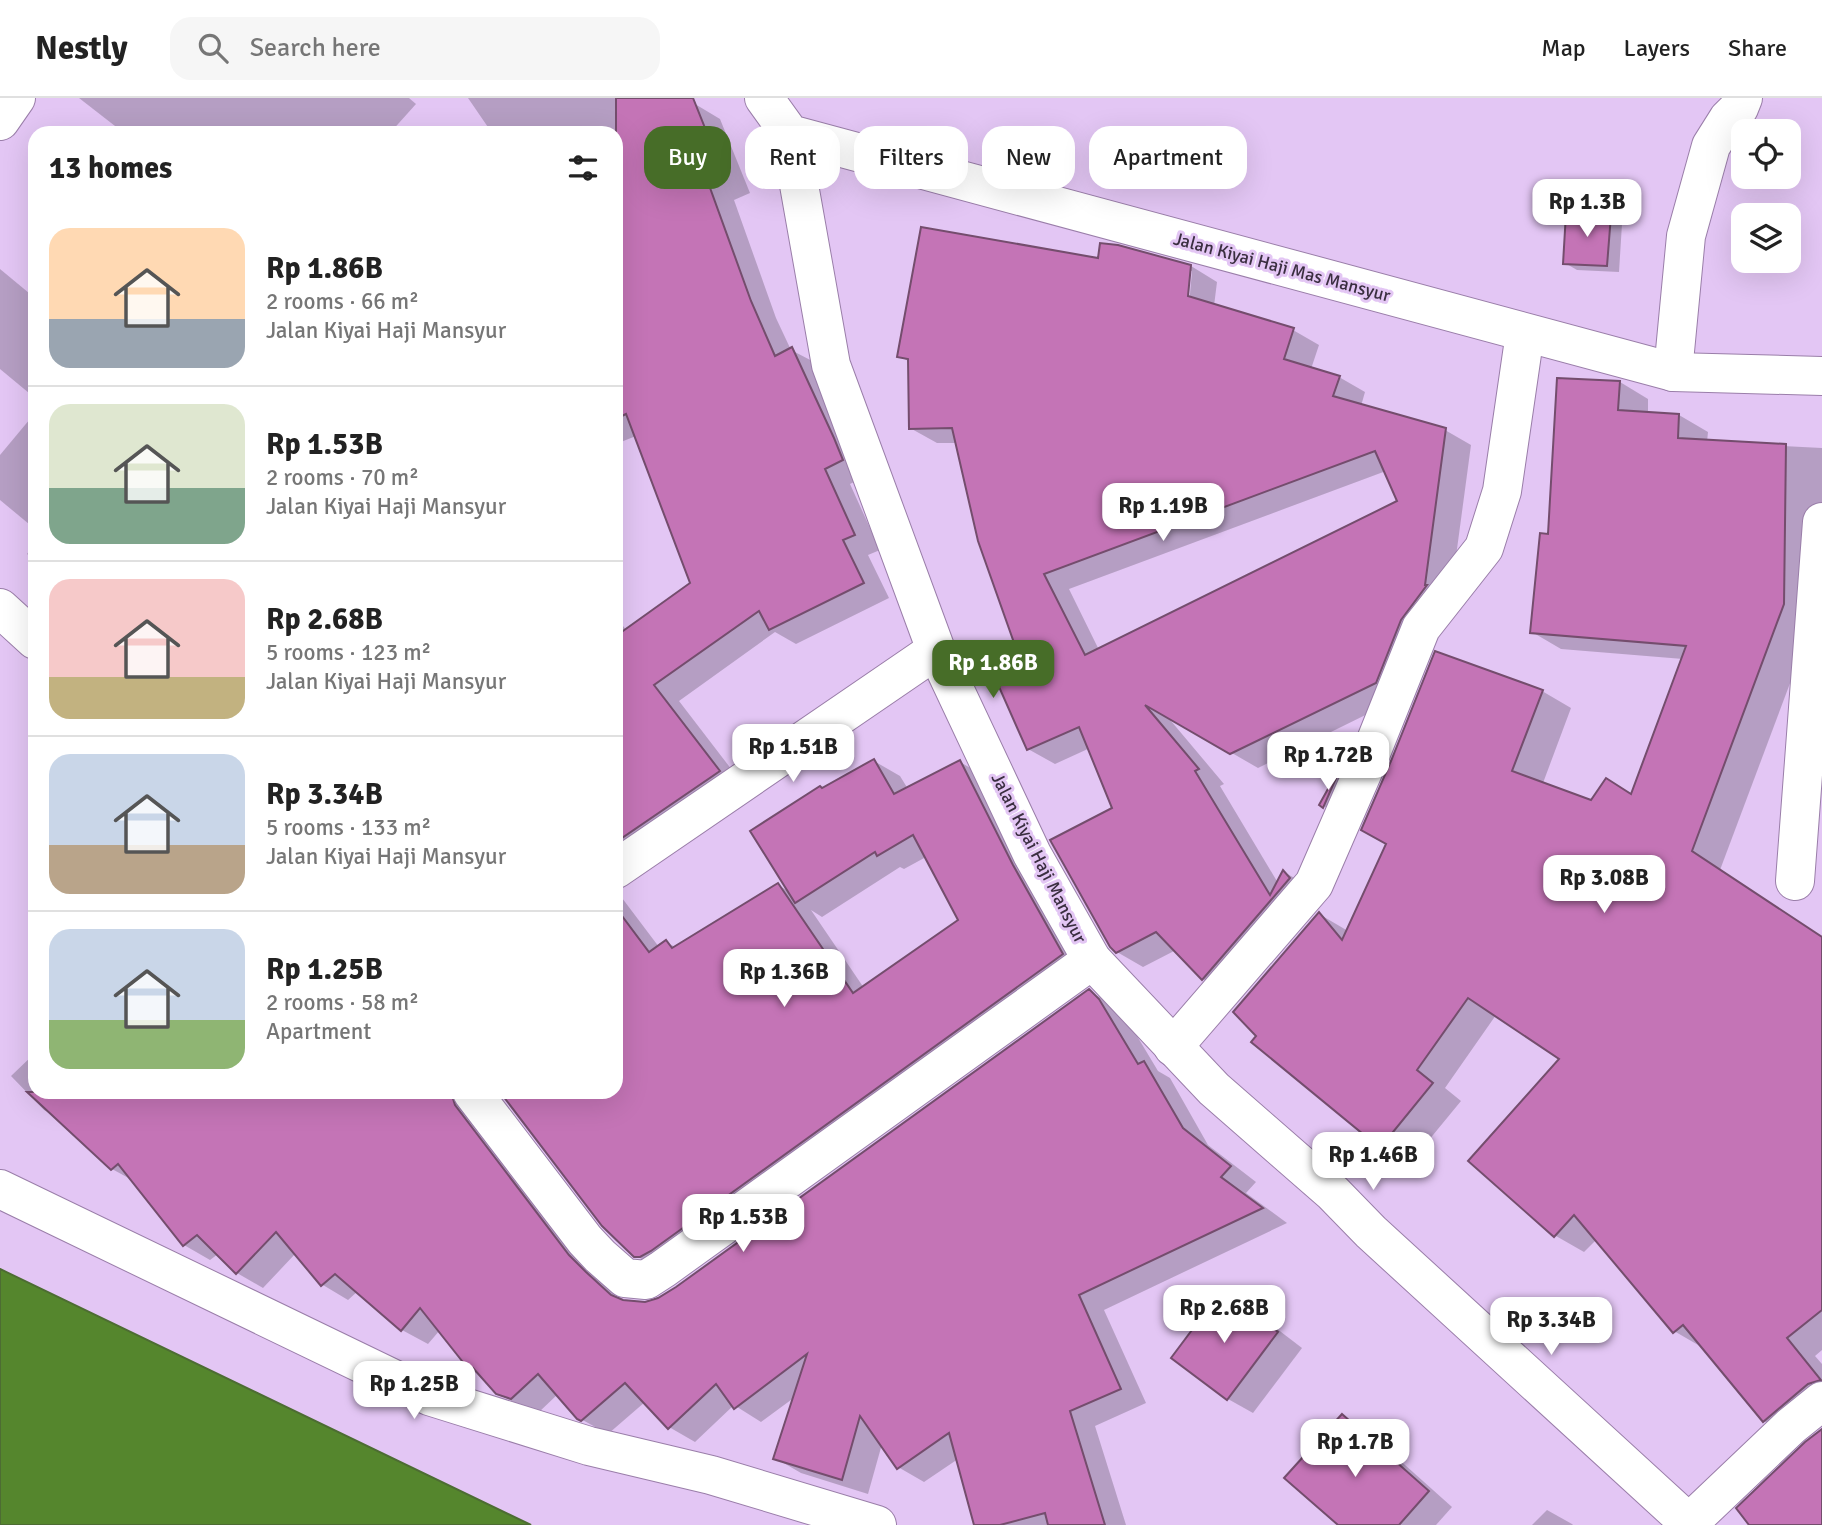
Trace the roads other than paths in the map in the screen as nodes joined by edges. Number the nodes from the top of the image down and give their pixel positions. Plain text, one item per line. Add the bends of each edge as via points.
1 (16, 98) edge
2 (764, 98) edge
3 (1743, 98) edge
4 (0, 121) edge
5 (784, 126) edge
6 (840, 148) edge
7 (800, 189) edge
8 (1525, 333) junction
9 (1682, 372) junction
10 (1804, 376) edge
11 (1822, 522) edge
12 (0, 608) edge
13 (28, 634) edge
14 (936, 650) junction
15 (623, 864) edge
16 (1795, 881) dead end
17 (1092, 960) junction
18 (1173, 1046) junction
19 (477, 1099) edge
20 (0, 1189) edge
21 (1822, 1401) edge
22 (1690, 1524) edge
23 (877, 1525) edge

1 - 4 street
2 - 5 street
3 - 9 street via 1711,146 1686,236
6 - 8 street, Jalan Kiyai Haji Mas Mansyur
7 - 14 street, Jalan Kiyai Haji Mansyur via 831,365
8 - 9 street, Jalan Kiyai Haji Mas Mansyur
8 - 18 street via 1502,491 1484,548 1421,628 1314,884
9 - 10 street, Jalan Kiyai Haji Mas Mansyur
11 - 16 street
12 - 13 street
14 - 15 street
14 - 17 street, Jalan Kiyai Haji Mansyur via 1032,853
17 - 18 street, Jalan Kiyai Haji Mansyur
17 - 19 street via 646,1280 625,1278 585,1240
18 - 22 street, Jalan Kiyai Haji Mansyur via 1214,1089 1333,1193
20 - 23 street via 429,1396 589,1446 711,1475
21 - 22 street

